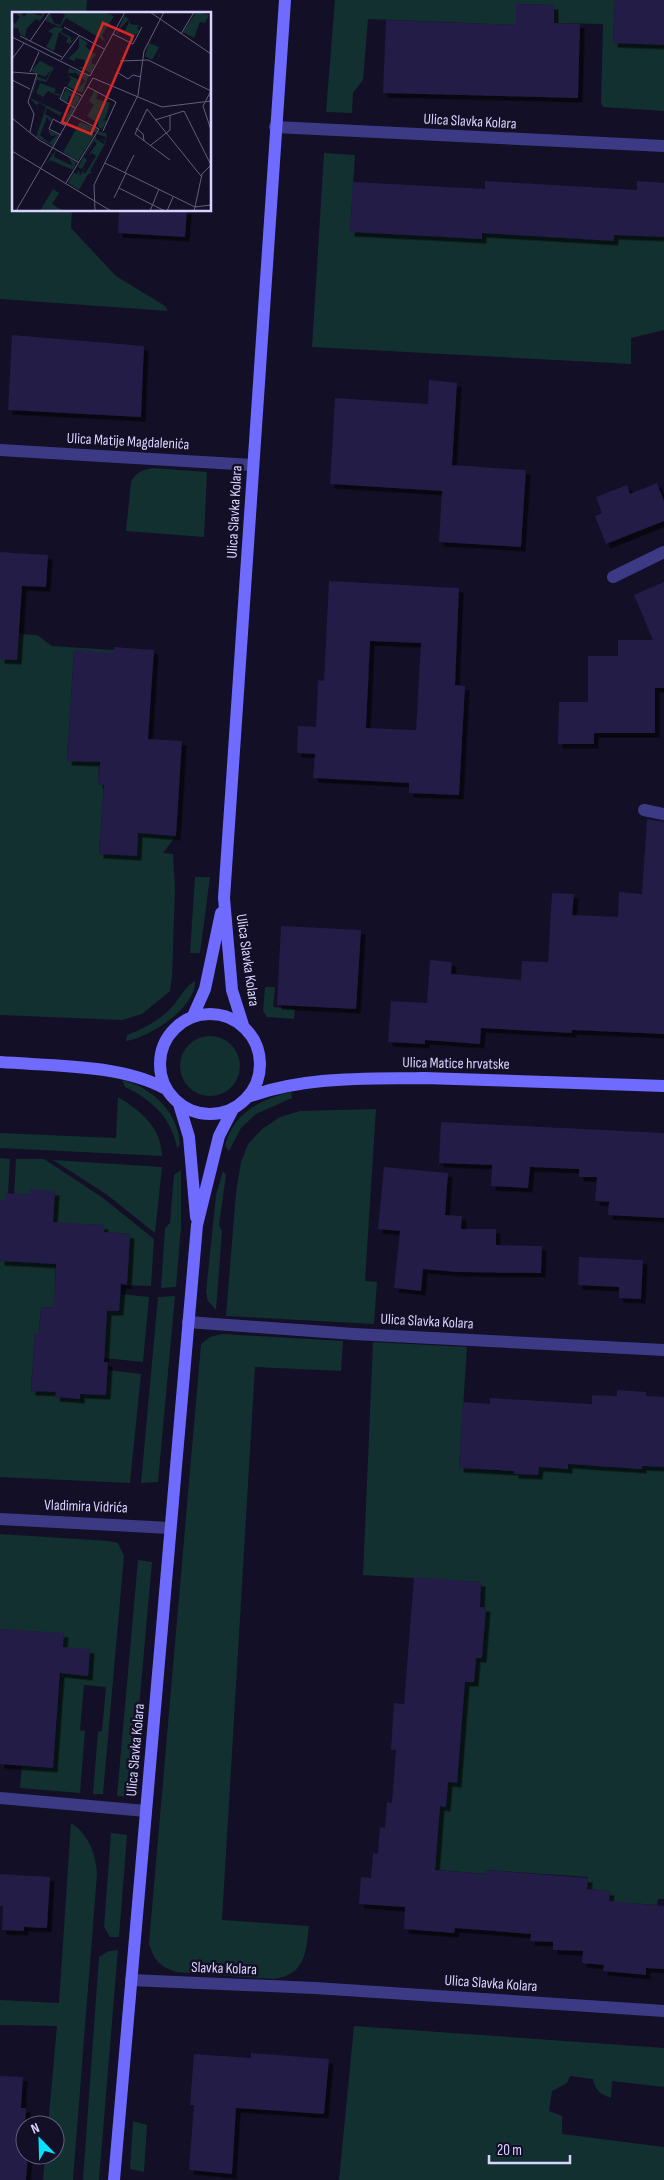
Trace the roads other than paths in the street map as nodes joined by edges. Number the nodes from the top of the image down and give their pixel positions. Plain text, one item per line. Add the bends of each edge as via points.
1 (285, 0) edge
2 (275, 127) junction
3 (664, 146) edge
4 (0, 450) edge
5 (253, 465) junction
6 (664, 552) edge
7 (613, 577) dead end
8 (644, 810) dead end
9 (664, 814) edge
10 (224, 898) junction
11 (193, 1016) junction
12 (243, 1025) junction
13 (0, 1062) edge
14 (664, 1086) edge
15 (166, 1089) junction
16 (248, 1097) junction
17 (179, 1104) junction
18 (234, 1109) junction
19 (197, 1225) junction
20 (188, 1322) junction
21 (664, 1350) edge
22 (0, 1519) edge
23 (170, 1528) junction
24 (0, 1798) edge
25 (146, 1812) junction
26 (131, 1980) junction
27 (315, 1988) joint
28 (664, 2011) edge
29 (114, 2180) edge

1 - 2 main road, Ulica Slavka Kolara
2 - 3 street, Ulica Slavka Kolara
2 - 5 main road, Ulica Slavka Kolara
4 - 5 street, Ulica Matije Magdalenića
5 - 10 main road, Ulica Slavka Kolara
6 - 7 street
8 - 9 street
10 - 11 main road, Ulica Slavka Kolara via 205,989
10 - 12 main road, Ulica Slavka Kolara via 232,990
11 - 12 main road via 220,1014
11 - 15 main road via 173,1029 163,1046 161,1076
12 - 16 main road via 256,1042 261,1061 256,1086
13 - 15 main road via 115,1072 136,1076
14 - 16 main road, Ulica Matice hrvatske via 392,1078 309,1083 267,1090
15 - 17 main road
16 - 18 main road
17 - 18 main road via 201,1114
17 - 19 main road, Ulica Slavka Kolara via 189,1137
18 - 19 main road, Ulica Slavka Kolara via 219,1136
19 - 20 main road, Ulica Slavka Kolara
20 - 21 street, Ulica Slavka Kolara
20 - 23 main road, Ulica Slavka Kolara
22 - 23 street, Vladimira Vidrića
23 - 25 main road, Ulica Slavka Kolara
24 - 25 street
25 - 26 main road, Ulica Slavka Kolara
26 - 27 street, Slavka Kolara
26 - 29 main road, Ulica Slavka Kolara
27 - 28 street, Ulica Slavka Kolara

